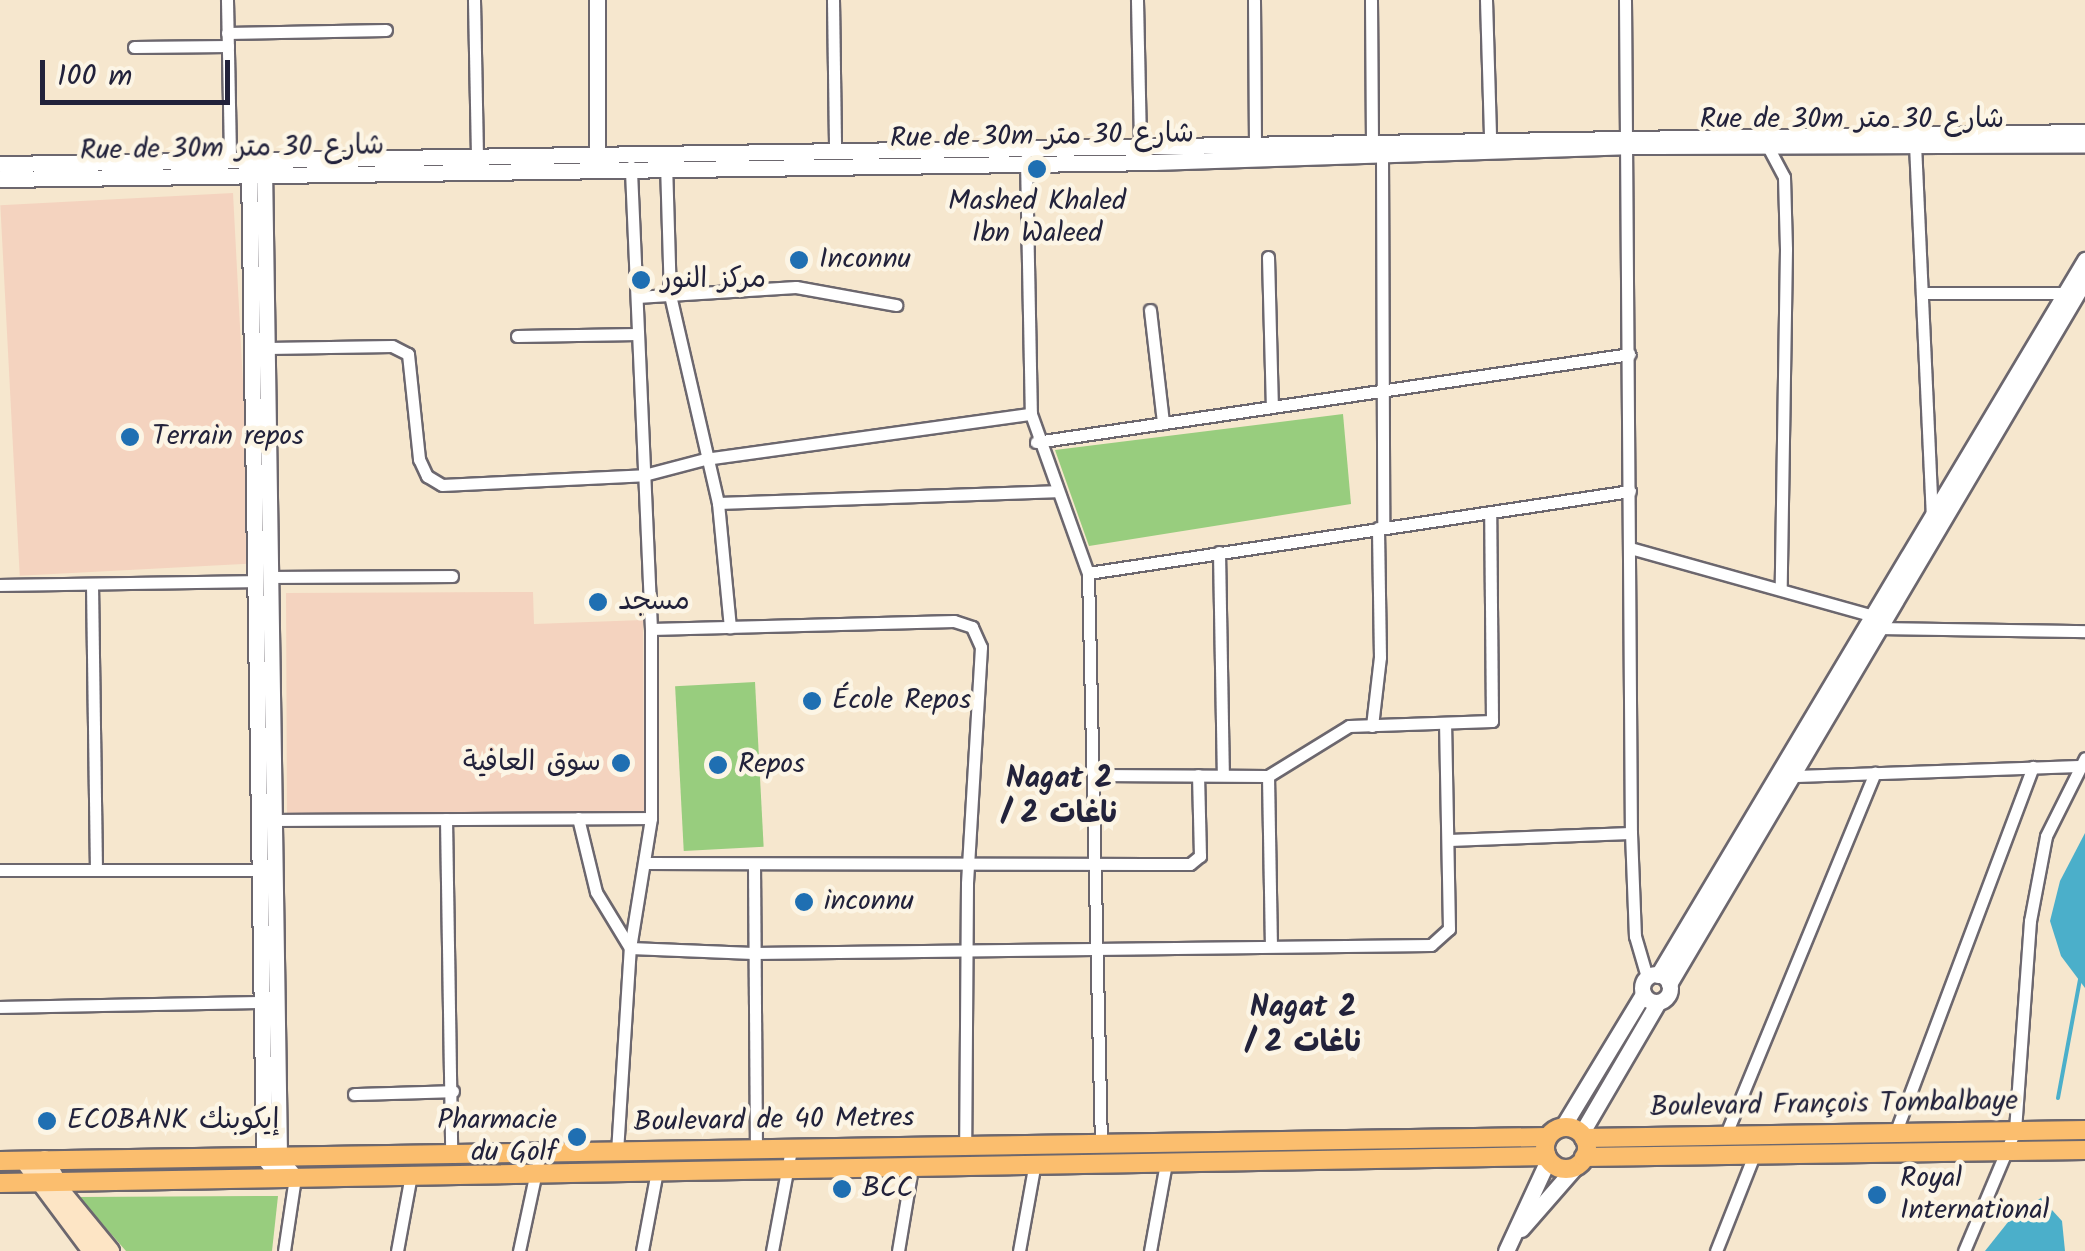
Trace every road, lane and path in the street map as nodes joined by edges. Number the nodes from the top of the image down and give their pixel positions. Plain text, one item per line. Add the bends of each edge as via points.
1 (227, 0) edge
2 (474, 0) edge
3 (597, 0) edge
4 (833, 0) edge
5 (1137, 0) edge
6 (1254, 0) edge
7 (1371, 0) edge
8 (1486, 0) edge
9 (1625, 0) edge
10 (386, 30) dead end
11 (227, 39) junction
12 (134, 47) dead end
13 (2085, 132) edge
14 (1490, 138) junction
15 (1372, 139) junction
16 (1627, 140) junction
17 (1255, 142) junction
18 (1140, 144) junction
19 (1915, 144) junction
20 (2085, 144) edge
21 (1026, 145) junction
22 (1768, 146) junction
23 (835, 148) junction
24 (478, 152) junction
25 (1382, 153) junction
26 (230, 158) junction
27 (597, 158) junction
28 (666, 158) junction
29 (1026, 163) junction
30 (0, 164) edge
31 (256, 166) junction
32 (631, 166) junction
33 (0, 179) edge
34 (1268, 257) dead end
35 (2085, 260) edge
36 (2085, 280) edge
37 (2065, 293) junction
38 (1925, 294) junction
39 (670, 295) junction
40 (636, 297) junction
41 (896, 305) dead end
42 (1150, 310) dead end
43 (638, 334) junction
44 (517, 336) dead end
45 (267, 348) junction
46 (1630, 354) junction
47 (1379, 390) junction
48 (1272, 406) junction
49 (1030, 414) junction
50 (1162, 422) junction
51 (1036, 442) junction
52 (705, 459) junction
53 (644, 475) junction
54 (1630, 491) junction
55 (1055, 492) junction
56 (718, 502) junction
57 (1490, 512) junction
58 (1932, 516) junction
59 (1380, 528) junction
60 (1630, 548) junction
61 (1219, 552) junction
62 (1088, 573) junction
63 (452, 576) dead end
64 (264, 579) junction
65 (0, 584) edge
66 (92, 584) junction
67 (1782, 586) junction
68 (1878, 622) junction
69 (730, 627) junction
70 (651, 629) junction
71 (2085, 631) edge
72 (1372, 726) junction
73 (1445, 726) junction
74 (2082, 762) edge
75 (2033, 767) junction
76 (1875, 772) junction
77 (1223, 774) junction
78 (1096, 775) junction
79 (1198, 775) junction
80 (1268, 776) junction
81 (1794, 776) junction
82 (578, 818) junction
83 (651, 818) junction
84 (446, 819) junction
85 (275, 820) junction
86 (1631, 834) junction
87 (1448, 840) junction
88 (968, 862) junction
89 (1097, 862) junction
90 (644, 863) junction
91 (754, 864) junction
92 (96, 869) junction
93 (0, 870) edge
94 (261, 870) junction
95 (1271, 946) junction
96 (630, 948) junction
97 (1098, 948) junction
98 (754, 952) junction
99 (966, 952) junction
100 (1658, 979) junction
101 (1651, 998) junction
102 (270, 1002) junction
103 (0, 1007) edge
104 (452, 1091) junction
105 (354, 1094) dead end
106 (2016, 1130) junction
107 (2085, 1130) edge
108 (1896, 1131) junction
109 (1726, 1134) junction
110 (1101, 1144) junction
111 (1042, 1145) junction
112 (1551, 1145) junction
113 (965, 1146) junction
114 (791, 1149) junction
115 (1581, 1149) junction
116 (756, 1150) junction
117 (2085, 1150) edge
118 (617, 1152) junction
119 (2008, 1152) junction
120 (540, 1153) junction
121 (450, 1155) junction
122 (1754, 1155) junction
123 (272, 1158) junction
124 (45, 1160) junction
125 (0, 1161) edge
126 (25, 1161) junction
127 (1166, 1163) junction
128 (1034, 1165) junction
129 (912, 1166) junction
130 (786, 1169) junction
131 (656, 1171) junction
132 (535, 1173) junction
133 (411, 1175) junction
134 (288, 1177) junction
135 (35, 1182) junction
136 (56, 1182) junction
137 (0, 1183) edge
138 (1509, 1246) edge
139 (92, 1251) edge
140 (110, 1251) edge
141 (284, 1251) edge
142 (396, 1251) edge
143 (520, 1251) edge
144 (642, 1251) edge
145 (772, 1251) edge
146 (898, 1251) edge
147 (1019, 1251) edge
148 (1150, 1251) edge
149 (1716, 1251) edge
150 (1964, 1251) edge

1 - 11 street
2 - 24 street
3 - 27 street
4 - 23 street
5 - 18 street
6 - 17 street
7 - 15 street
8 - 14 street
9 - 16 street
10 - 11 street
11 - 12 street
11 - 26 street
13 - 16 street, Rue de 30m شارع 30 متر
14 - 15 street, Rue de 30m شارع 30 متر
14 - 16 street, Rue de 30m شارع 30 متر
15 - 17 street, Rue de 30m شارع 30 متر
16 - 22 street, Rue de 30m شارع 30 متر
16 - 25 street, Rue de 30m شارع 30 متر
16 - 46 street
17 - 18 street, Rue de 30m شارع 30 متر
18 - 21 street, Rue de 30m شارع 30 متر
19 - 20 street, Rue de 30m شارع 30 متر
19 - 22 street, Rue de 30m شارع 30 متر
19 - 38 street
21 - 23 street, Rue de 30m شارع 30 متر
21 - 29 street
22 - 67 street via 1784,177
23 - 28 street, Rue de 30m شارع 30 متر
24 - 27 street, Rue de 30m شارع 30 متر
24 - 31 street, Rue de 30m شارع 30 متر
25 - 29 street, Rue de 30m شارع 30 متر
25 - 47 street
26 - 30 street, Rue de 30m شارع 30 متر
26 - 31 street, Rue de 30m شارع 30 متر
27 - 28 street, Rue de 30m شارع 30 متر
27 - 31 street, Rue de 30m شارع 30 متر
27 - 32 street, Rue de 30m شارع 30 متر
28 - 29 street, Rue de 30m شارع 30 متر
28 - 32 street, Rue de 30m شارع 30 متر
28 - 39 street
29 - 49 street
31 - 33 street, Rue de 30m شارع 30 متر
31 - 45 street
31 - 64 street
32 - 40 street
34 - 48 street
35 - 37 street
36 - 68 street
37 - 38 street
37 - 58 street
38 - 58 street
39 - 40 street
39 - 41 street via 796,287
39 - 52 street
40 - 43 street
42 - 50 street
43 - 44 street
43 - 53 street
45 - 53 street via 392,346 408,354 420,458 427,476 442,485
45 - 64 street
46 - 47 street
46 - 54 street
47 - 48 street
47 - 59 street
48 - 50 street
49 - 51 street
49 - 52 street
50 - 51 street
51 - 55 street
52 - 53 street
52 - 56 street
53 - 70 street
54 - 57 street
54 - 60 street
55 - 56 street
55 - 62 street
56 - 69 street
57 - 59 street
57 - 73 street via 1495,711 1480,725
58 - 68 street
59 - 61 street
59 - 72 street via 1380,657
60 - 67 street
60 - 86 street
61 - 62 street
61 - 77 street
62 - 78 street
63 - 64 street
64 - 66 street
64 - 85 street
64 - 94 street
65 - 66 street
66 - 92 street
67 - 68 street
68 - 71 street
68 - 81 street
68 - 100 street
69 - 70 street
69 - 88 street via 954,621 972,627 982,648
70 - 83 street
72 - 73 street
72 - 80 street via 1338,730
73 - 87 street
74 - 75 street
74 - 106 street via 2046,836 2030,922
75 - 76 street
75 - 108 street
76 - 81 street
76 - 109 street
77 - 79 street
77 - 80 street
78 - 79 street
78 - 89 street
79 - 89 street via 1197,861
80 - 95 street
81 - 100 street
82 - 83 street
82 - 84 street
82 - 96 street via 596,892
83 - 90 street
84 - 85 street
84 - 104 street
85 - 102 street
86 - 87 street
86 - 100 street via 1635,936
87 - 95 street via 1444,940
88 - 89 street
88 - 91 street
88 - 99 street
89 - 97 street
90 - 91 street
90 - 96 street
91 - 98 street
92 - 93 street
92 - 94 street
94 - 102 street
95 - 97 street
96 - 98 street
96 - 118 street
97 - 99 street
97 - 110 street
98 - 99 street
98 - 116 street
99 - 113 street
100 - 101 street
100 - 101 street
101 - 112 street
101 - 115 street
102 - 103 street
102 - 123 street
104 - 105 street
104 - 121 street
106 - 107 main road, Boulevard François Tombalbaye
106 - 108 main road, Boulevard François Tombalbaye
106 - 119 street
108 - 109 main road, Boulevard François Tombalbaye
109 - 115 main road, Boulevard François Tombalbaye
110 - 111 main road, Boulevard de 40 Metres
110 - 112 main road, Boulevard de 40 Metres
111 - 113 main road, Boulevard de 40 Metres
111 - 128 street
112 - 115 main road
112 - 115 main road
112 - 127 main road, Boulevard de 40 Metres
112 - 138 street
113 - 114 main road, Boulevard de 40 Metres
114 - 116 main road, Boulevard de 40 Metres
114 - 130 street
115 - 122 main road, Boulevard François Tombalbaye
115 - 138 street
116 - 118 main road, Boulevard de 40 Metres
117 - 119 main road, Boulevard François Tombalbaye
118 - 120 main road, Boulevard de 40 Metres
119 - 122 main road, Boulevard François Tombalbaye
119 - 150 street
120 - 121 main road, Boulevard de 40 Metres
120 - 132 street
121 - 123 main road, Boulevard de 40 Metres
122 - 149 street
123 - 124 main road, Boulevard de 40 Metres
123 - 134 street
124 - 126 main road, Boulevard de 40 Metres
124 - 136 main road
125 - 126 main road, Boulevard de 40 Metres
126 - 135 main road
127 - 128 main road, Boulevard de 40 Metres
127 - 148 street
128 - 129 main road, Boulevard de 40 Metres
128 - 147 street
129 - 130 main road, Boulevard de 40 Metres
129 - 146 street
130 - 131 main road, Boulevard de 40 Metres
130 - 145 street
131 - 132 main road, Boulevard de 40 Metres
131 - 144 street
132 - 133 main road, Boulevard de 40 Metres
132 - 143 street
133 - 134 main road, Boulevard de 40 Metres
133 - 142 street
134 - 136 main road, Boulevard de 40 Metres
134 - 141 street
135 - 136 main road, Boulevard de 40 Metres
135 - 137 main road, Boulevard de 40 Metres
135 - 139 main road
136 - 140 main road

